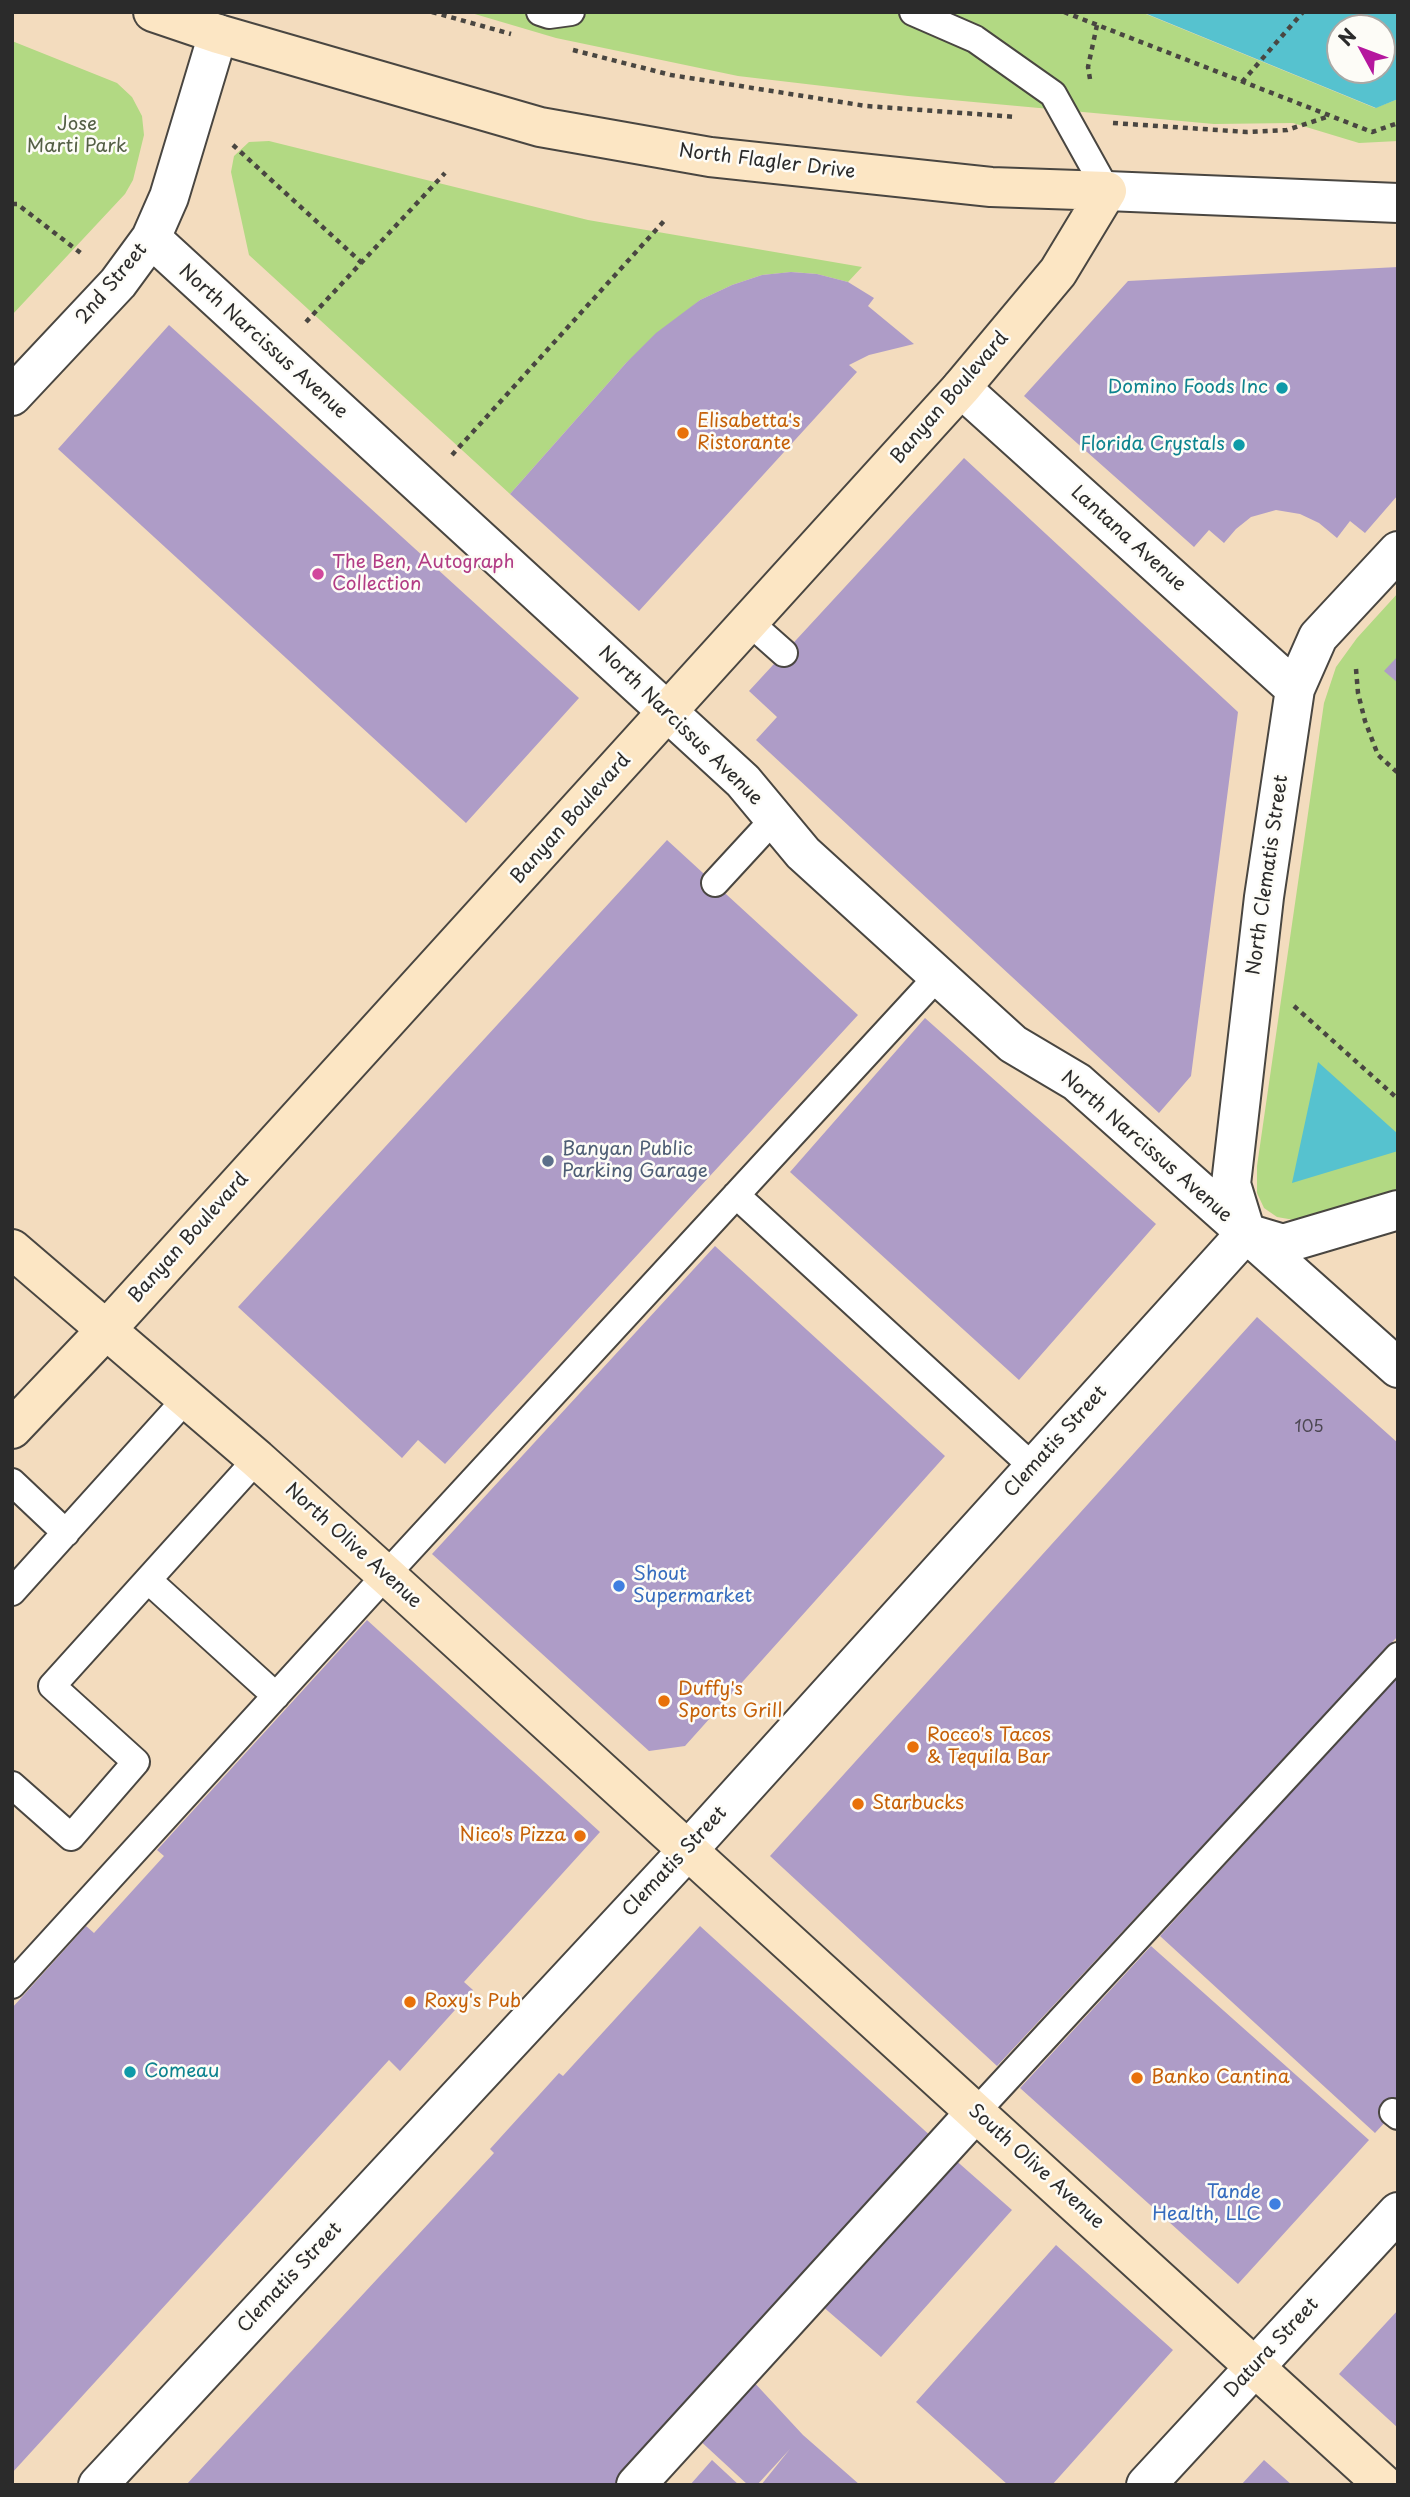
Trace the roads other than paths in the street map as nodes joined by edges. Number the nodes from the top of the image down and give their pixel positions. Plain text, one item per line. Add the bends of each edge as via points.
1 (153, 12) edge
2 (540, 12) edge
3 (571, 12) edge
4 (913, 12) edge
5 (218, 34) junction
6 (1107, 191) junction
7 (1398, 203) edge
8 (151, 238) junction
9 (961, 388) junction
10 (12, 396) edge
11 (1398, 551) edge
12 (749, 622) junction
13 (784, 653) dead end
14 (1295, 689) junction
15 (668, 712) junction
16 (774, 819) junction
17 (715, 883) dead end
18 (938, 976) junction
19 (736, 1195) junction
20 (1398, 1210) edge
21 (1246, 1233) junction
22 (12, 1249) edge
23 (106, 1330) junction
24 (1398, 1368) edge
25 (186, 1399) junction
26 (12, 1429) edge
27 (257, 1459) junction
28 (1033, 1467) junction
29 (12, 1482) edge
30 (66, 1533) junction
31 (386, 1575) junction
32 (148, 1580) junction
33 (12, 1592) edge
34 (1398, 1656) edge
35 (276, 1696) junction
36 (12, 1785) edge
37 (688, 1850) junction
38 (17, 1969) edge
39 (976, 2112) junction
40 (1398, 2212) edge
41 (1256, 2366) junction
42 (98, 2485) edge
43 (635, 2485) edge
44 (1146, 2485) edge
45 (1384, 2485) edge

1 - 5 street, North Flagler Drive
2 - 3 lane
4 - 6 lane via 975,39 1053,94
5 - 6 street, North Flagler Drive via 540,127 697,155 991,187
5 - 8 street, 2nd Street via 169,197
6 - 7 street, North Flagler Drive
6 - 9 street, Banyan Boulevard via 1058,272
8 - 10 street, 2nd Street via 118,282
8 - 15 street, North Narcissus Avenue
9 - 12 street, Banyan Boulevard
9 - 14 street, Lantana Avenue
11 - 14 street, North Clematis Street via 1318,637
12 - 13 lane
12 - 15 street, Banyan Boulevard
14 - 21 street, North Clematis Street via 1264,897 1231,1184
15 - 16 street, North Narcissus Avenue via 743,781
15 - 23 street, Banyan Boulevard
16 - 17 lane
16 - 18 street, North Narcissus Avenue via 803,853
18 - 19 lane
18 - 21 street, North Narcissus Avenue via 1013,1044 1077,1082
19 - 28 lane
19 - 31 lane
20 - 21 street via 1283,1244
21 - 24 street, North Narcissus Avenue
21 - 28 street, Clematis Street
22 - 23 street, North Olive Avenue
23 - 25 street, North Olive Avenue
23 - 26 street, Banyan Boulevard
25 - 27 street, North Olive Avenue
25 - 30 lane
27 - 31 street, North Olive Avenue
27 - 32 lane
28 - 37 street, Clematis Street
29 - 30 lane
30 - 33 lane
31 - 35 lane
31 - 37 street, North Olive Avenue
32 - 35 lane
32 - 36 lane via 52,1686 136,1762 71,1837
34 - 39 lane
35 - 38 lane
37 - 39 street, South Olive Avenue
37 - 42 street, Clematis Street
39 - 41 street, South Olive Avenue
39 - 43 street
40 - 41 street, Datura Street
41 - 44 street, Datura Street
41 - 45 street, South Olive Avenue

